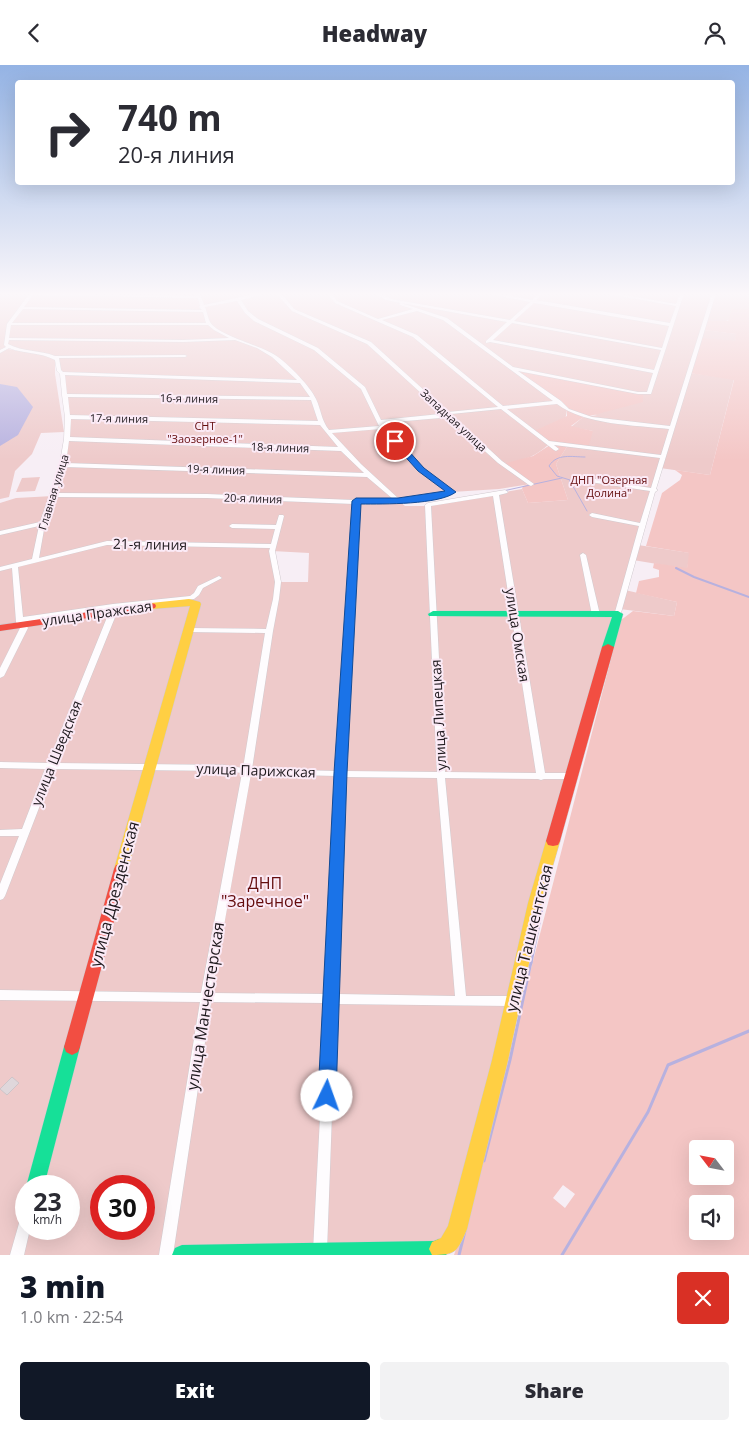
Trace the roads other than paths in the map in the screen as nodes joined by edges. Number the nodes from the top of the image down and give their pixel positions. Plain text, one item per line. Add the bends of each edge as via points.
1 (19, 349) edge
2 (258, 349) edge
3 (315, 349) edge
4 (375, 349) edge
5 (430, 349) edge
6 (485, 349) edge
7 (530, 349) edge
8 (662, 349) edge
9 (697, 349) edge
10 (185, 356) dead end
11 (56, 357) junction
12 (512, 368) junction
13 (655, 372) junction
14 (62, 373) junction
15 (300, 382) junction
16 (64, 395) junction
17 (314, 399) junction
18 (559, 402) junction
19 (502, 408) junction
20 (448, 413) junction
21 (440, 416) dead end
22 (68, 417) junction
23 (321, 423) junction
24 (381, 424) junction
25 (672, 428) junction
26 (328, 432) junction
27 (68, 439) junction
28 (547, 443) junction
29 (343, 449) junction
30 (556, 449) dead end
31 (663, 457) junction
32 (63, 465) junction
33 (368, 475) junction
34 (583, 479) dead end
35 (531, 483) dead end
36 (654, 490) junction
37 (500, 493) joint
38 (54, 495) junction
39 (356, 501) junction
40 (398, 501) junction
41 (592, 515) dead end
42 (281, 517) dead end
43 (42, 523) junction
44 (642, 525) junction
45 (232, 526) dead end
46 (277, 527) junction
47 (0, 533) edge
48 (273, 546) junction
49 (583, 555) dead end
50 (36, 560) junction
51 (15, 566) junction
52 (0, 569) edge
53 (219, 578) dead end
54 (194, 603) joint
55 (114, 610) junction
56 (618, 613) junction
57 (433, 614) junction
58 (596, 615) junction
59 (515, 616) junction
60 (21, 622) junction
61 (0, 628) edge
62 (190, 630) junction
63 (269, 631) junction
64 (0, 676) edge
65 (0, 765) edge
66 (51, 765) junction
67 (149, 767) junction
68 (247, 771) junction
69 (341, 773) junction
70 (441, 775) junction
71 (541, 777) junction
72 (572, 777) junction
73 (25, 832) junction
74 (0, 833) edge
75 (0, 896) edge
76 (0, 995) edge
77 (86, 995) junction
78 (206, 997) junction
79 (332, 998) junction
80 (462, 1001) junction
81 (512, 1001) junction
82 (38, 1175) edge
83 (21, 1240) edge
84 (320, 1251) junction
85 (435, 1253) edge
86 (17, 1255) edge
87 (166, 1255) edge
88 (182, 1255) edge

1 - 11 street
2 - 15 street via 273,355
3 - 24 street via 363,388
4 - 20 street, Западная улица
5 - 19 street
6 - 12 street
7 - 13 street
8 - 13 street
9 - 25 street
10 - 11 street
11 - 14 street, Главная улица
12 - 13 street via 638,393 648,393
12 - 18 street
14 - 15 street
14 - 16 street, Главная улица
15 - 17 street
16 - 17 street, 16-я линия
16 - 22 street, Главная улица
17 - 23 street
18 - 19 street
18 - 25 street via 590,418
19 - 20 street
19 - 28 street
20 - 35 street, Западная улица via 500,462
21 - 24 street
22 - 23 street, 17-я линия
22 - 27 street, Главная улица
23 - 26 street
24 - 26 street
24 - 40 street, 20-я линия via 421,469 452,492
25 - 31 street
26 - 29 street
27 - 29 street, 18-я линия
27 - 32 street, Главная улица
28 - 30 street
28 - 31 street
29 - 33 street
31 - 36 street
32 - 33 street, 19-я линия
32 - 38 street, Главная улица
33 - 40 street
34 - 36 street
36 - 44 street
37 - 57 street, улица Липецкая via 428,505
37 - 59 street, улица Омская
38 - 39 street, 20-я линия via 182,495
38 - 43 street, Главная улица
39 - 40 street, 20-я линия
39 - 69 street
41 - 44 street
42 - 46 street, улица Манчестерская
43 - 47 street
43 - 50 street, Главная улица
44 - 56 street
45 - 46 street
46 - 48 street, улица Манчестерская
48 - 50 street, 21-я линия via 107,543
48 - 63 street, улица Манчестерская via 278,587
49 - 58 street
50 - 51 street, 21-я линия
51 - 52 street, 21-я линия
51 - 60 street
53 - 60 street via 200,587 192,598 113,606
54 - 55 street, улица Пражская
54 - 62 street, улица Дрезденская via 196,608
55 - 60 street, улица Пражская
55 - 66 street, улица Шведская
56 - 58 street
56 - 72 street, улица Ташкентская
57 - 59 street
57 - 70 street, улица Липецкая
58 - 59 street
59 - 71 street, улица Омская
60 - 61 street, улица Пражская
60 - 64 street via 23,632
62 - 63 street
62 - 67 street, улица Дрезденская
63 - 68 street, улица Манчестерская
65 - 66 street, улица Парижская
66 - 67 street, улица Парижская
66 - 73 street, улица Шведская
67 - 68 street, улица Парижская
67 - 77 street, улица Дрезденская
68 - 69 street, улица Парижская
68 - 78 street, улица Манчестерская
69 - 70 street, улица Парижская
69 - 79 street
70 - 71 street, улица Парижская
70 - 80 street, улица Липецкая
71 - 72 street, улица Парижская
72 - 81 street, улица Ташкентская via 535,903
73 - 74 street
73 - 75 street, улица Шведская
76 - 77 street
77 - 78 street
77 - 82 street, улица Дрезденская
78 - 79 street
78 - 87 street, улица Манчестерская
79 - 80 street
79 - 84 street
80 - 81 street
81 - 85 street, улица Ташкентская via 457,1229 448,1245
83 - 86 street
84 - 85 street
84 - 88 street

